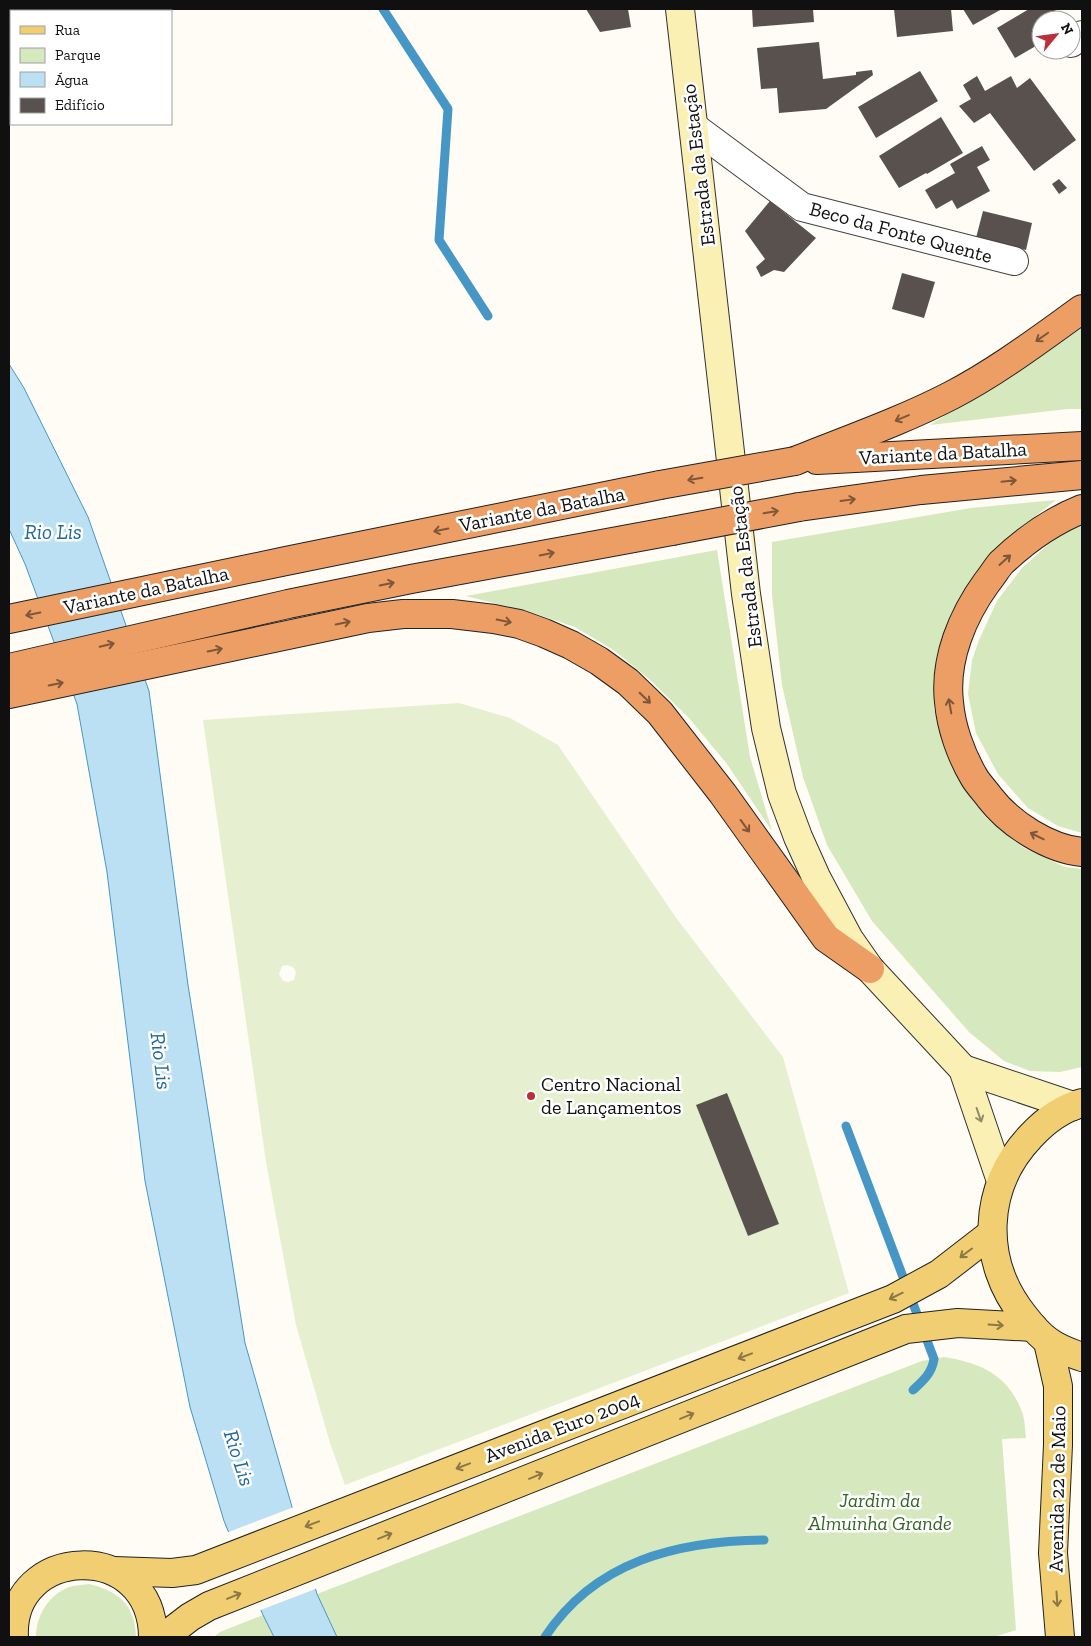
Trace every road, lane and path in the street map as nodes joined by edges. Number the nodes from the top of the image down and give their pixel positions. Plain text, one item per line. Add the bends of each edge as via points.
1 (680, 9) edge
2 (694, 127) junction
3 (1014, 261) dead end
4 (1082, 309) edge
5 (1082, 446) edge
6 (795, 462) junction
7 (1082, 475) edge
8 (1082, 509) edge
9 (9, 619) edge
10 (9, 668) edge
11 (9, 694) edge
12 (1082, 852) edge
13 (870, 969) junction
14 (963, 1069) junction
15 (1077, 1104) edge
16 (1001, 1181) junction
17 (992, 1233) junction
18 (1040, 1335) junction
19 (1082, 1357) edge
20 (114, 1571) junction
21 (14, 1637) edge
22 (153, 1637) edge
23 (164, 1637) edge
24 (1060, 1637) edge

1 - 2 main road, Estrada da Estação
2 - 3 street, Beco da Fonte Quente via 802,206
2 - 13 main road, Estrada da Estação via 746,594 766,728 782,794 798,837 849,939
4 -> 6 highway via 953,395
5 - 6 highway, Variante da Batalha
6 -> 9 highway, Variante da Batalha, bridge via 660,485
10 -> 7 highway, bridge via 288,604 799,507 921,490
12 -> 8 highway via 1071,851 1032,834 1001,812 974,777 957,740 948,701 950,664 959,630 999,565 1030,538
11 -> 13 highway via 368,618 452,614 519,624 571,644 628,682 660,712 826,938
13 - 14 main road, Estrada da Estação
14 - 15 main road, Estrada da Estação
14 -> 16 main road, Estrada da Estação
15 - 16 main road via 1042,1124 1018,1150
16 - 17 main road
17 - 18 main road via 998,1268 1012,1301
17 -> 20 main road, Avenida Euro 2004 via 940,1274 884,1302 196,1570 172,1573
18 - 19 main road via 1067,1352
23 -> 18 main road, Avenida Euro 2004 via 210,1606 906,1329 958,1323
18 -> 24 main road, Avenida 22 de Maio via 1058,1386 1053,1553
20 - 21 main road via 92,1565 70,1565 49,1573 31,1587 19,1606
20 - 22 main road via 132,1584 146,1602 153,1623

